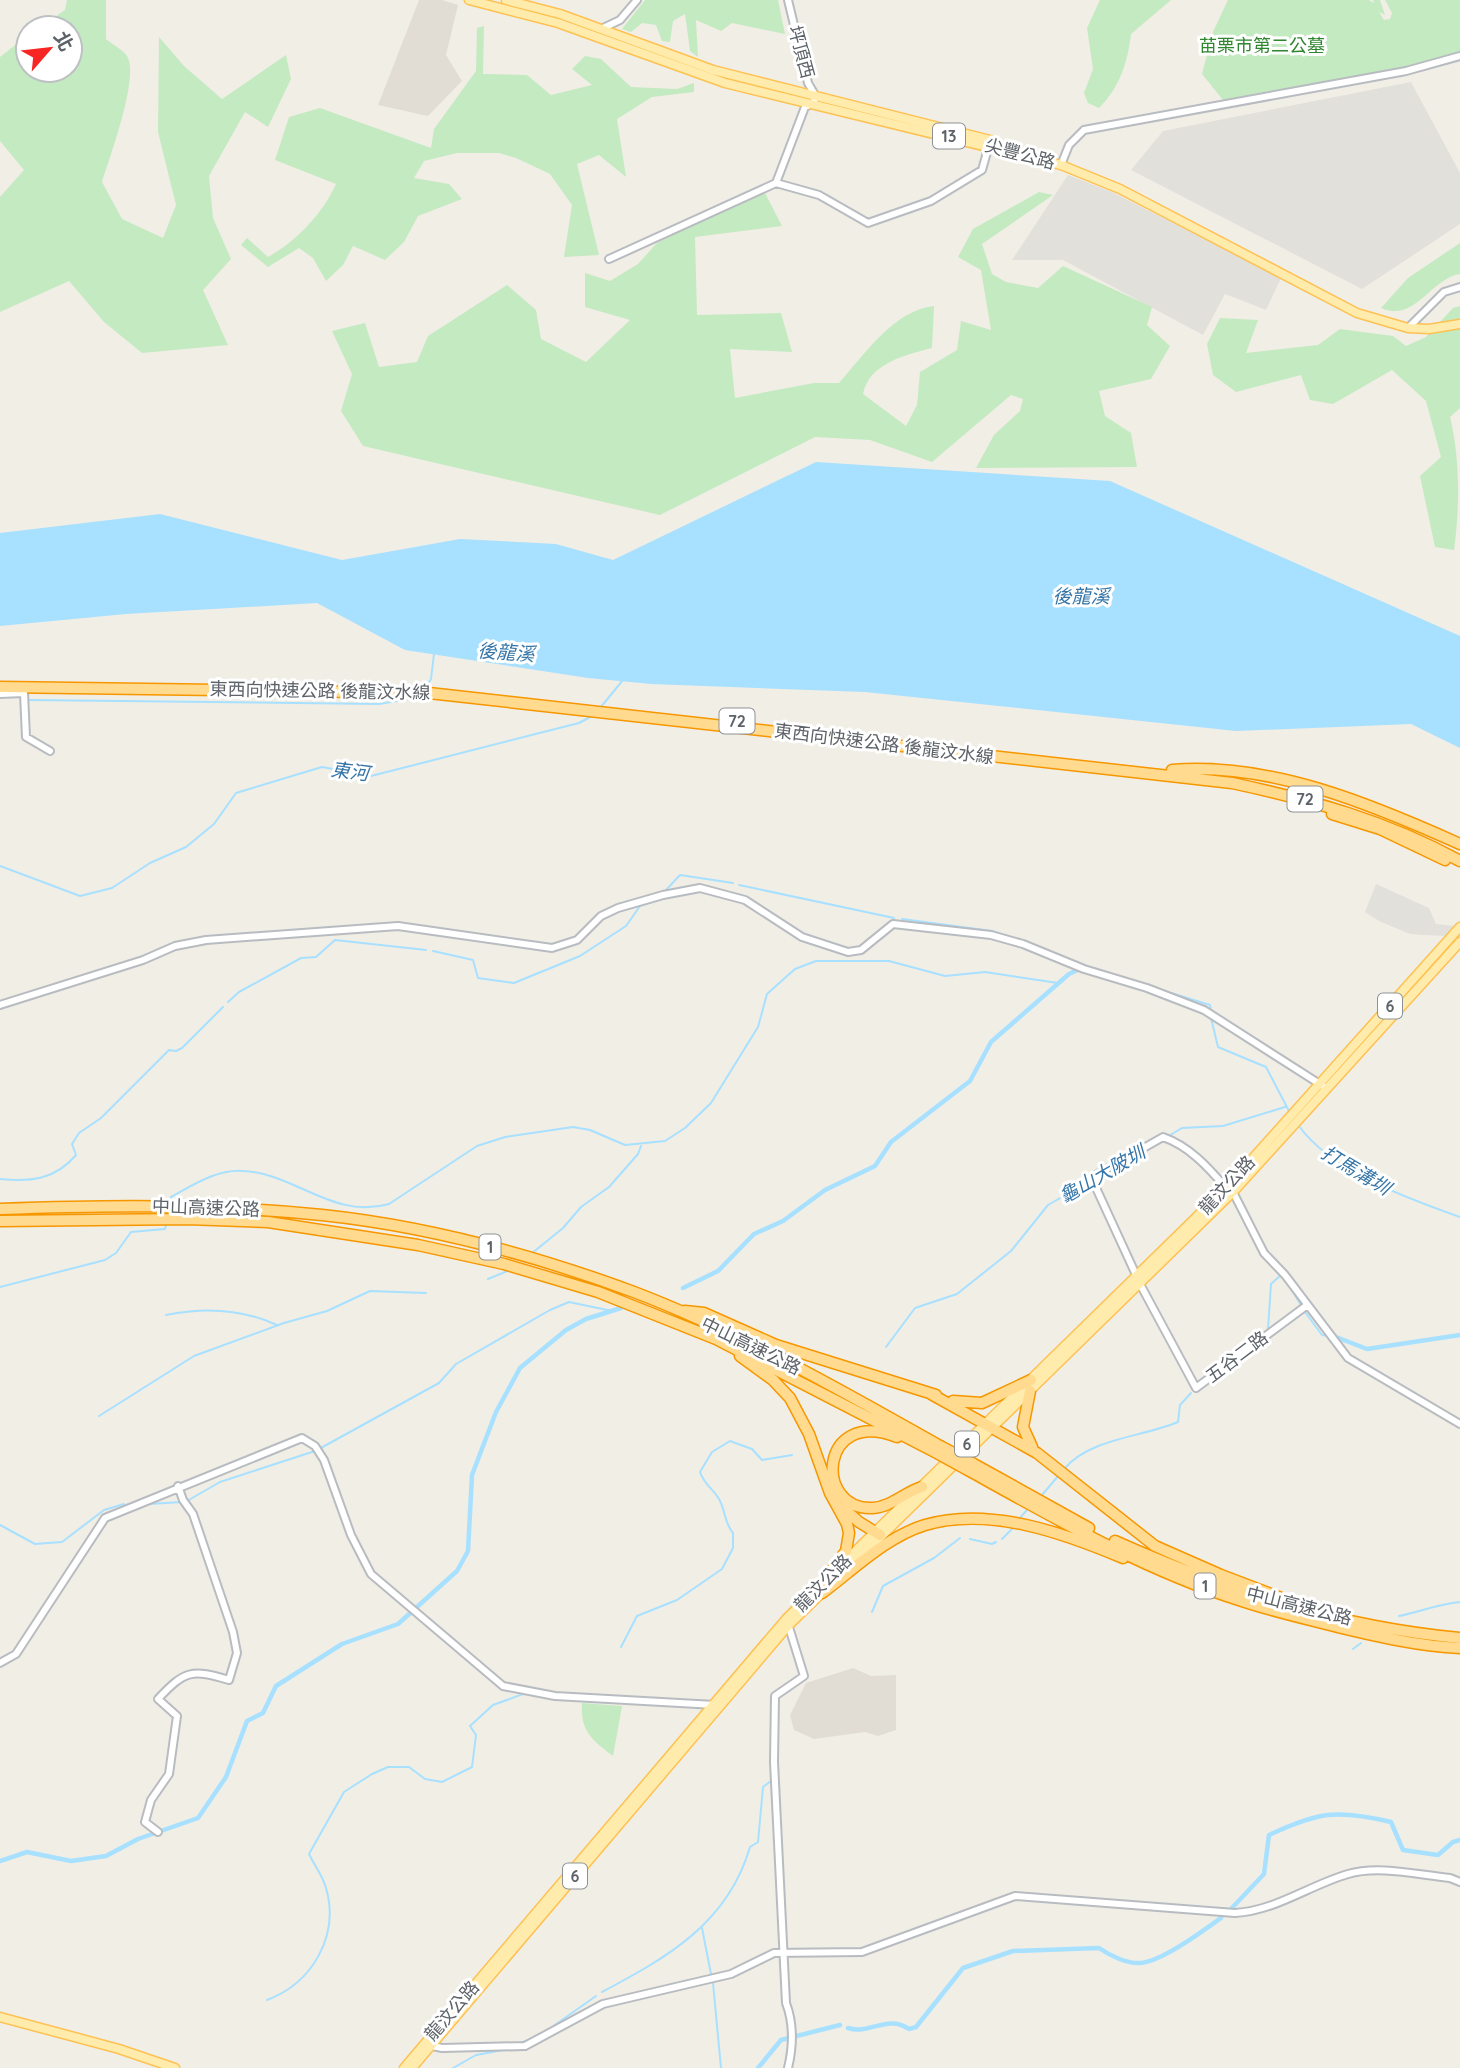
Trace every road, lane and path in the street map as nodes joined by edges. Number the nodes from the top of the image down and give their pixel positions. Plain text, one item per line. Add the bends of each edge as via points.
1 (468, 0) edge
2 (506, 0) edge
3 (637, 0) edge
4 (788, 0) edge
5 (600, 33) junction
6 (1460, 56) edge
7 (815, 99) junction
8 (991, 143) junction
9 (1061, 163) junction
10 (776, 183) junction
11 (609, 259) dead end
12 (1460, 287) edge
13 (1460, 322) edge
14 (1411, 325) junction
15 (0, 681) edge
16 (0, 687) edge
17 (0, 694) edge
18 (50, 751) dead end
19 (1172, 770) junction
20 (1140, 773) junction
21 (1460, 844) edge
22 (1460, 854) edge
23 (1460, 861) edge
24 (1460, 868) edge
25 (1460, 927) edge
26 (1460, 942) edge
27 (0, 1005) edge
28 (1323, 1086) junction
29 (1230, 1190) junction
30 (0, 1209) edge
31 (0, 1221) edge
32 (1139, 1281) junction
33 (1302, 1308) junction
34 (674, 1309) junction
35 (711, 1336) junction
36 (1030, 1386) junction
37 (931, 1394) junction
38 (1460, 1424) edge
39 (991, 1425) junction
40 (917, 1442) junction
41 (938, 1449) junction
42 (1037, 1453) junction
43 (970, 1467) junction
44 (178, 1486) junction
45 (922, 1487) junction
46 (830, 1493) junction
47 (877, 1534) junction
48 (1172, 1574) junction
49 (822, 1588) junction
50 (1318, 1613) junction
51 (787, 1623) junction
52 (1460, 1637) edge
53 (1460, 1648) edge
54 (0, 1663) edge
55 (716, 1705) junction
56 (158, 1832) dead end
57 (1460, 1882) edge
58 (784, 1952) junction
59 (0, 2017) edge
60 (427, 2045) junction
61 (175, 2068) edge
62 (404, 2068) edge
63 (412, 2068) edge
64 (788, 2068) edge

1 - 5 main road, 尖豐公路 / 13
2 - 5 main road, 尖豐公路 / 13 via 560,14
3 - 5 street via 620,20
4 - 7 street, 坪頂西
5 - 7 main road, 尖豐公路 / 13
6 - 9 street via 1406,71 1084,130 1076,135
7 - 8 main road, 尖豐公路 / 13
7 - 10 street via 805,107
8 - 9 main road, 尖豐公路 / 13
8 - 10 street via 982,170 931,201 868,223 818,195
9 - 14 main road, 尖豐公路 / 13 via 1119,183 1360,309
10 - 11 street
12 - 14 street via 1444,292
13 - 14 main road, 尖豐公路 / 13
15 - 19 highway, 東西向快速公路 後龍汶水線 / 72 via 442,687
16 - 20 highway, 東西向快速公路 後龍汶水線 / 72 via 429,693
17 - 18 street via 24,693 26,737
19 - 21 highway via 1211,769 1306,786 1389,812
19 - 22 highway, 東西向快速公路 後龍汶水線 / 72 via 1258,782 1326,799 1408,828
20 - 23 highway, 東西向快速公路 後龍汶水線 / 72 via 1231,783 1301,798 1405,833
20 - 24 highway via 1334,814
25 - 28 main road, 6
26 - 28 main road, 6
27 - 28 street via 175,946 206,940 398,926 552,948 577,940 601,916 618,908 700,888 745,900 802,937 838,950 861,950 893,923 991,935 1023,944 1204,1010
28 - 29 main road, 龍汶公路 / 6
29 - 32 main road, 龍汶公路 / 6
29 - 32 street via 1192,1152 1163,1137 1096,1175 1097,1190
29 - 33 street via 1264,1253 1285,1275
30 - 34 highway, 中山高速公路 / 1 via 227,1207 325,1215 428,1232 539,1261
31 - 35 highway, 中山高速公路 / 1 via 198,1219 325,1228 504,1264 598,1292
32 - 33 street, 五谷二路 via 1196,1388
32 - 36 main road, 龍汶公路 / 6
33 - 38 street via 1348,1358
34 - 37 highway via 704,1313 776,1345
34 - 41 highway, 中山高速公路 / 1 via 801,1369
35 - 40 highway, 中山高速公路 / 1
35 - 46 highway via 773,1380 790,1398 809,1434
36 - 37 highway via 982,1403
36 - 39 main road, 龍汶公路 / 6
36 - 42 highway via 1023,1427
37 - 39 highway
39 - 42 highway
39 - 45 main road, 龍汶公路 / 6
39 - 47 main road, 龍汶公路 / 6
40 - 41 highway, 中山高速公路 / 1
40 - 45 highway via 881,1431 856,1433 837,1449 832,1474 840,1493 866,1508 881,1507
41 - 43 highway, 中山高速公路 / 1, bridge
42 - 50 highway via 1156,1546
43 - 48 highway, 中山高速公路 / 1 via 1053,1517
43 - 50 highway, 中山高速公路 / 1 via 1196,1576
44 - 54 street via 97,1525 16,1654
44 - 55 street via 302,1438 317,1450 371,1574 503,1686 555,1696
44 - 56 street via 211,1564 237,1653 229,1680 197,1670 180,1678 158,1699 177,1716 169,1774 151,1800 145,1822
45 - 47 main road, 龍汶公路 / 6
46 - 47 highway
46 - 49 highway via 847,1524 849,1542
47 - 49 main road, 龍汶公路 / 6
48 - 49 highway via 1028,1525 950,1521 901,1536
48 - 53 highway, 中山高速公路 / 1 via 1291,1615 1406,1642
49 - 51 main road, 龍汶公路 / 6
50 - 52 highway, 中山高速公路 / 1 via 1403,1631
51 - 55 main road, 龍汶公路 / 6
51 - 58 street via 804,1676 775,1696
55 - 60 main road, 龍汶公路 / 6
57 - 58 street via 1359,1872 1260,1909 1235,1913 1015,1896 862,1952
58 - 60 street via 774,1952 731,1974 603,2004 525,2046
58 - 64 street via 791,2027
59 - 61 main road
60 - 62 main road, 龍汶公路 / 6
60 - 63 main road, 龍汶公路 / 6

